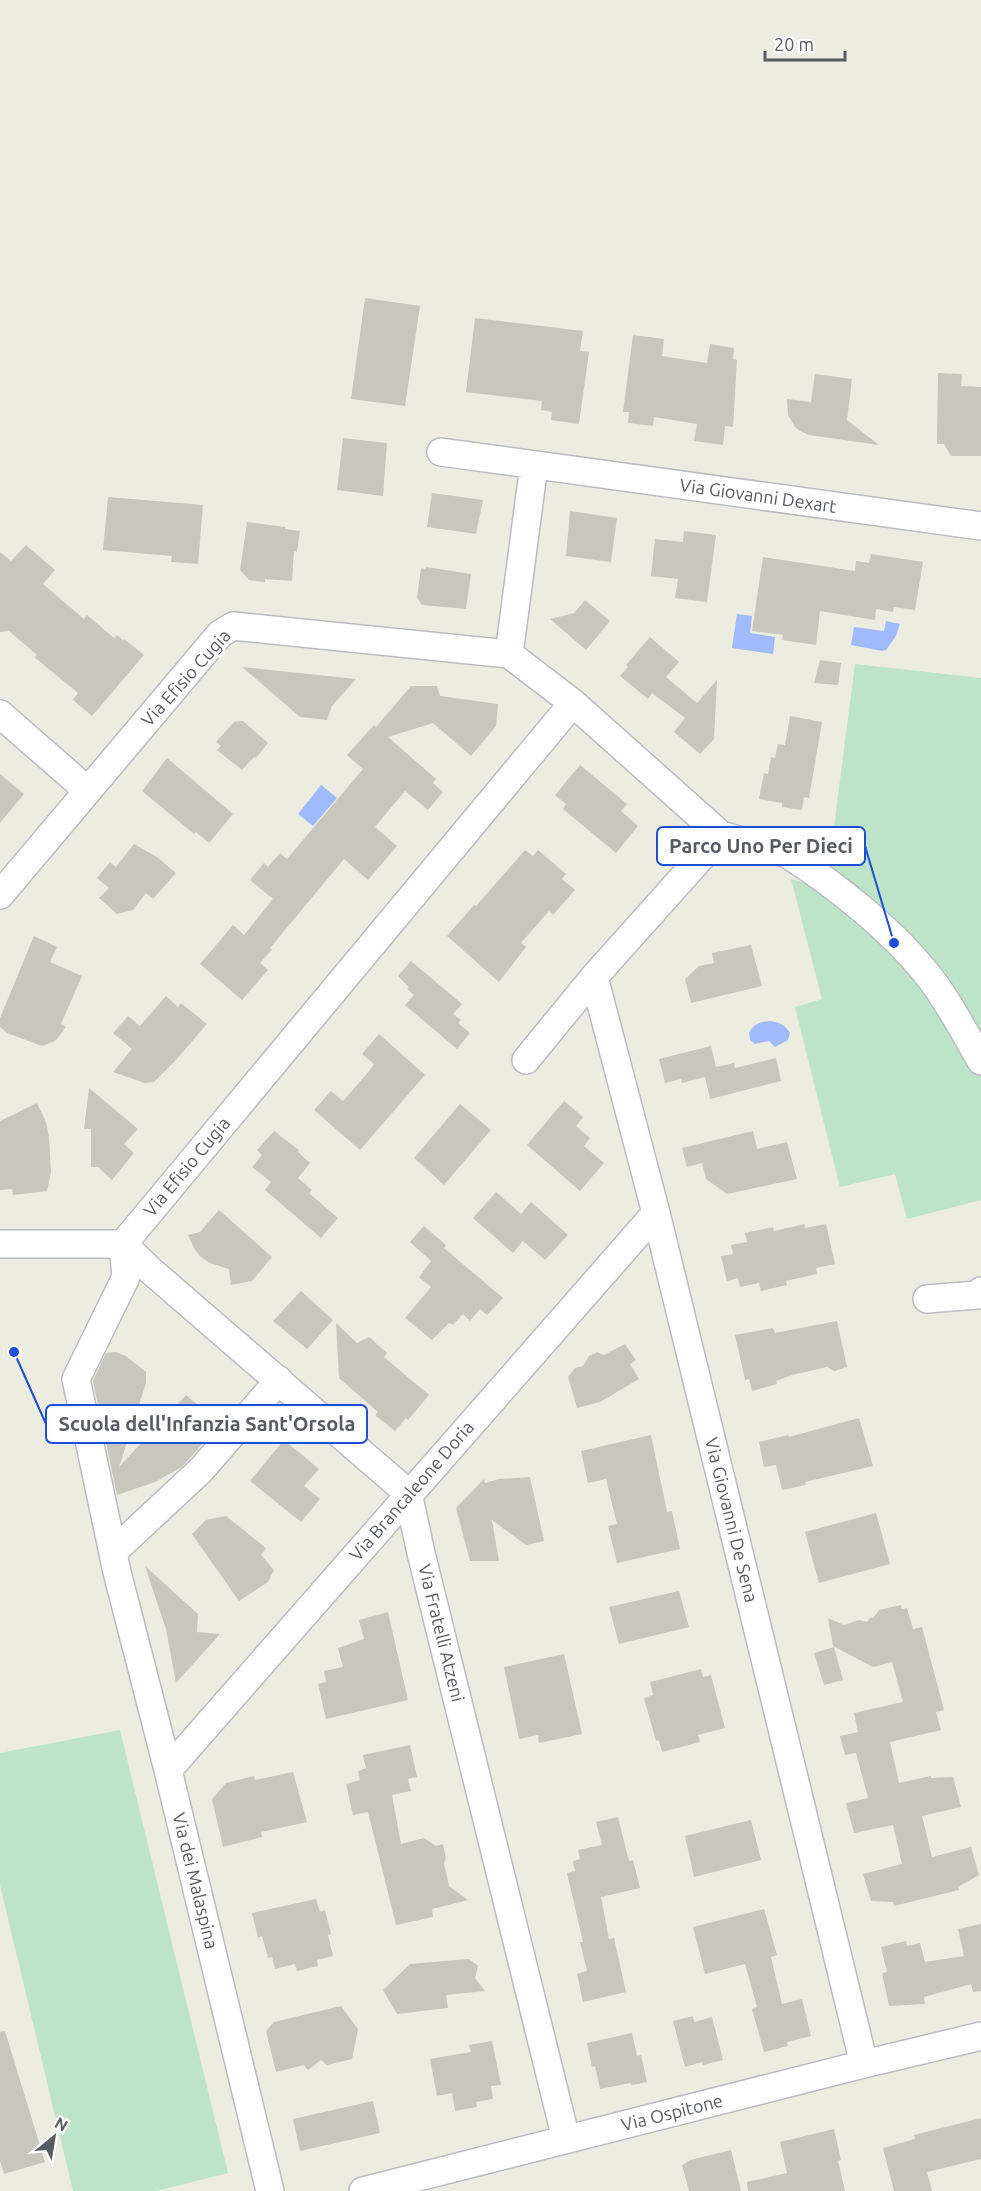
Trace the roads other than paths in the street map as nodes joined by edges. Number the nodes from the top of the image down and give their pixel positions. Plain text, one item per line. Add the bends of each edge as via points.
1 (441, 452) dead end
2 (534, 465) junction
3 (981, 526) edge
4 (509, 654) junction
5 (573, 703) junction
6 (0, 714) edge
7 (87, 790) junction
8 (721, 835) junction
9 (0, 895) edge
10 (594, 977) junction
11 (526, 1060) dead end
12 (981, 1061) edge
13 (656, 1213) junction
14 (0, 1244) edge
15 (123, 1244) junction
16 (981, 1291) edge
17 (927, 1299) dead end
18 (279, 1380) junction
19 (408, 1493) junction
20 (116, 1561) junction
21 (168, 1770) junction
22 (981, 2036) edge
23 (864, 2064) junction
24 (566, 2139) junction
25 (270, 2191) edge
26 (363, 2191) edge

1 - 2 street, Via Giovanni Dexart
2 - 3 street, Via Giovanni Dexart
2 - 4 street
4 - 5 street
4 - 7 street, Via Efisio Cugia via 233,626 220,634
5 - 8 street
5 - 15 street, Via Efisio Cugia
6 - 7 street
7 - 9 street, Via Efisio Cugia
8 - 10 street
8 - 12 street via 799,857 902,945 929,976
10 - 11 street
10 - 13 street, Via Giovanni De Sena
13 - 19 street, Via Brancaleone Doria
13 - 23 street, Via Giovanni De Sena
14 - 15 street
15 - 18 street
15 - 20 street, Via dei Malaspina via 126,1277 76,1379
16 - 17 street via 977,1295
18 - 19 street
18 - 20 street
19 - 21 street, Via Brancaleone Doria
19 - 24 street, Via Fratelli Atzeni
20 - 21 street, Via dei Malaspina
21 - 25 street, Via dei Malaspina
22 - 23 street, Via Ospitone
23 - 24 street, Via Ospitone
24 - 26 street, Via Ospitone

